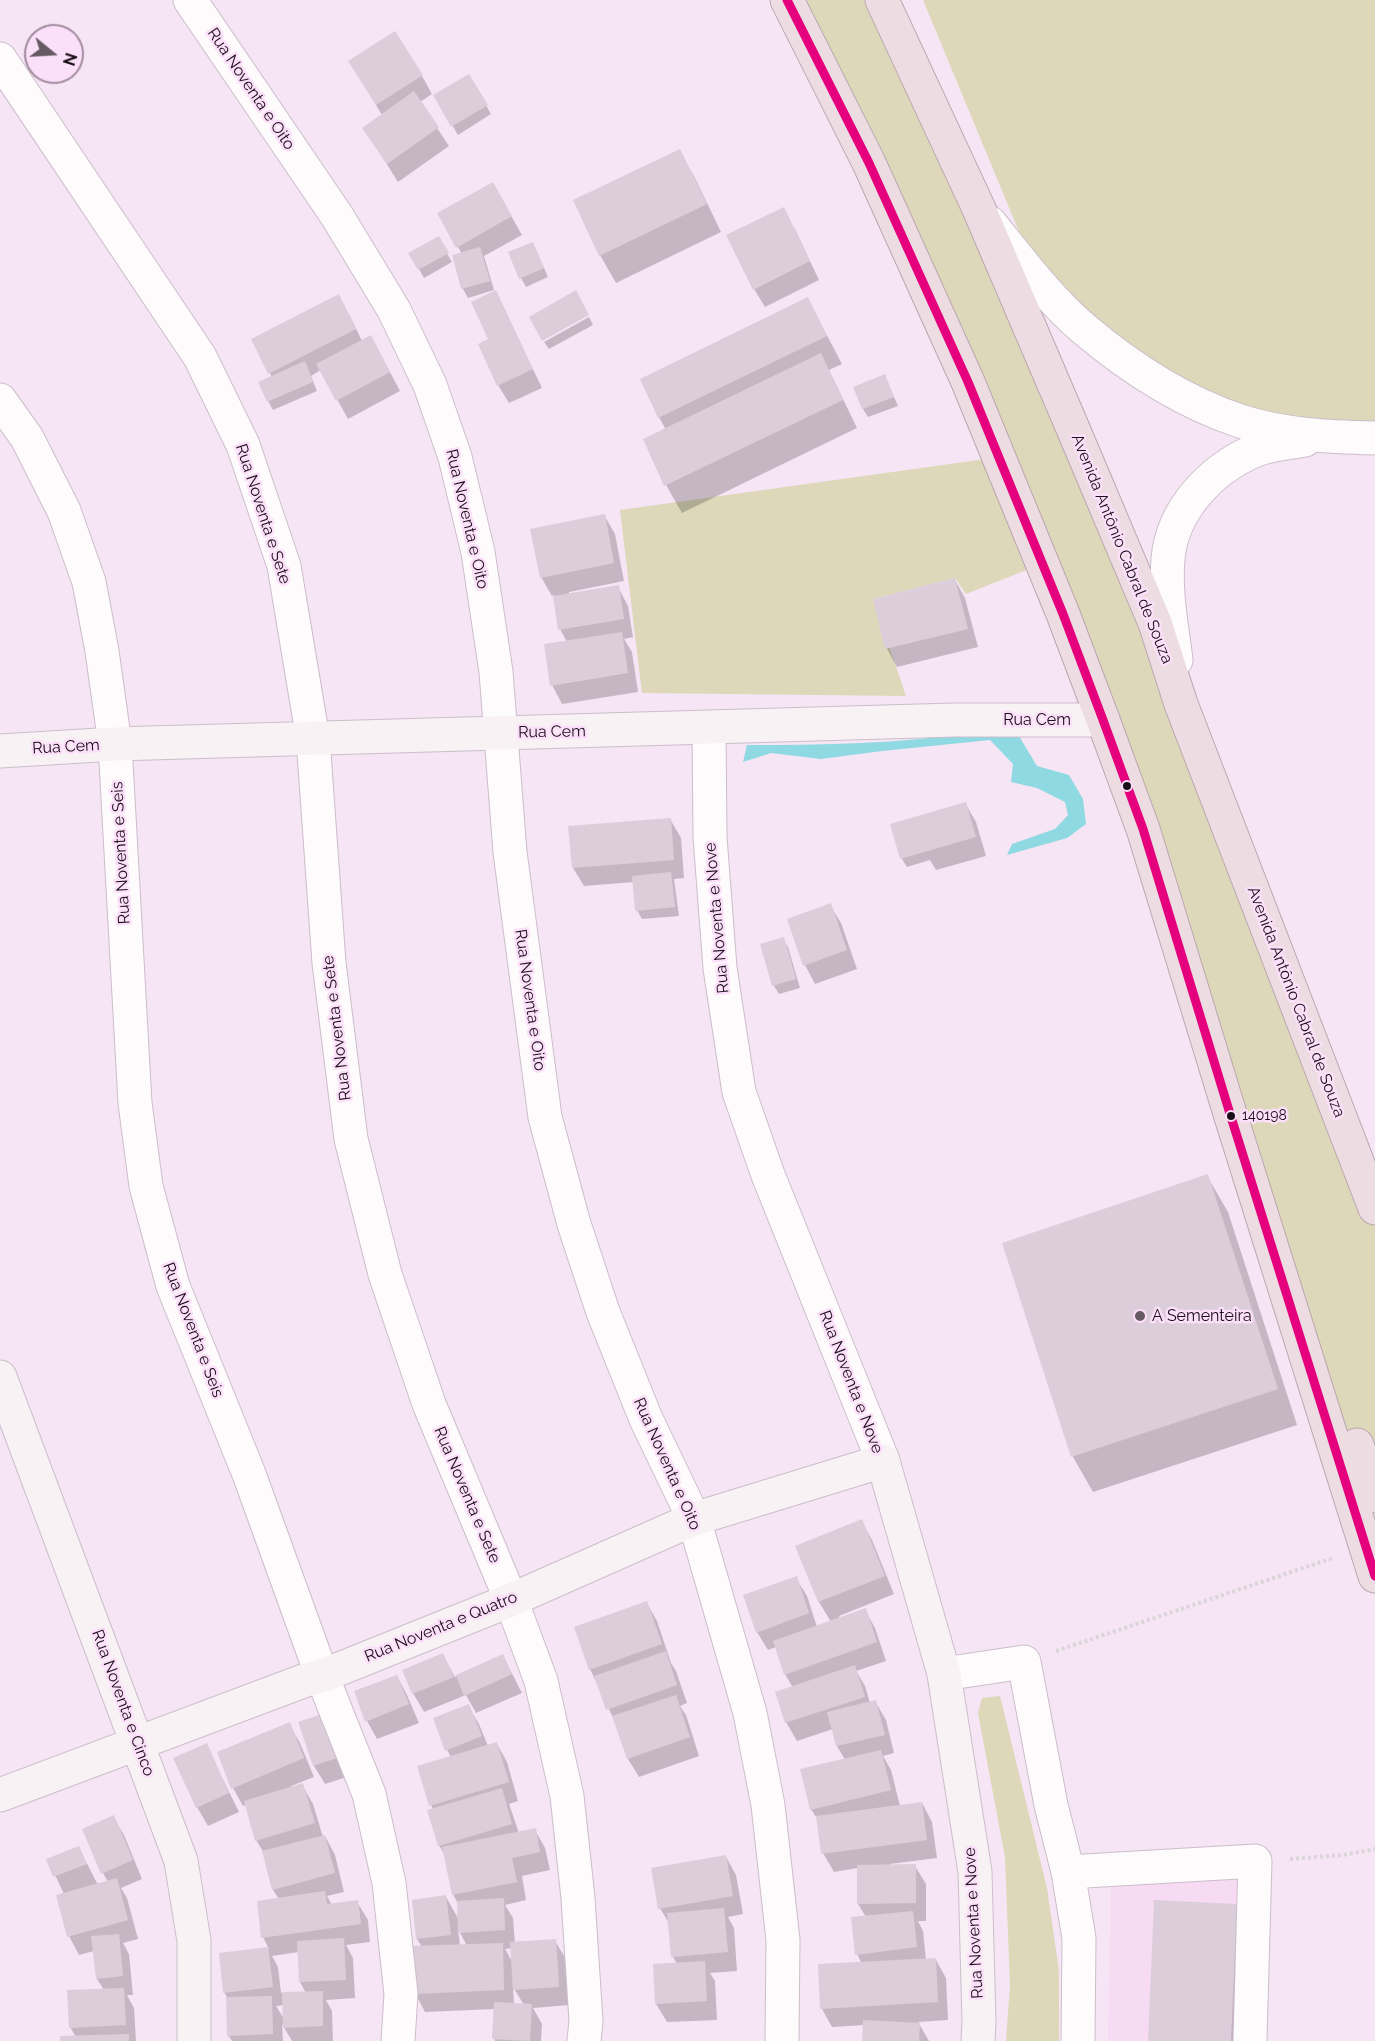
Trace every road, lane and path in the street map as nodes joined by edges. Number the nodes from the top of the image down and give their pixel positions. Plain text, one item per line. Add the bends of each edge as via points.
1 (190, 0) edge
2 (788, 0) edge
3 (882, 0) edge
4 (0, 59) edge
5 (978, 209) junction
6 (0, 400) edge
7 (1319, 437) junction
8 (1375, 438) edge
9 (1181, 704) junction
10 (1103, 720) junction
11 (709, 728) junction
12 (501, 733) junction
13 (313, 739) junction
14 (115, 744) junction
15 (0, 751) edge
16 (1231, 1117) junction
17 (1375, 1208) edge
18 (0, 1377) edge
19 (883, 1461) junction
20 (1375, 1496) edge
21 (694, 1519) junction
22 (1371, 1562) edge
23 (511, 1600) junction
24 (1024, 1662) junction
25 (944, 1674) junction
26 (322, 1676) junction
27 (138, 1743) junction
28 (0, 1795) edge
29 (1375, 1849) edge
30 (1255, 1861) junction
31 (1068, 1872) junction
32 (194, 2041) edge
33 (398, 2041) edge
34 (584, 2041) edge
35 (782, 2041) edge
36 (978, 2041) edge
37 (1078, 2041) edge
38 (1250, 2041) edge

1 - 12 street, Rua Noventa e Oito via 337,216 394,310 430,384 455,457 478,552
2 - 10 highway via 869,163 969,382
3 - 5 highway, Avenida Antônio Cabral de Souza
4 - 13 street, Rua Noventa e Sete via 200,357 243,445 284,566
5 - 7 street via 1033,276 1083,328 1145,375 1241,421
5 - 9 highway, Avenida Antônio Cabral de Souza via 1155,623
6 - 14 street, Rua Noventa e Seis via 27,438 64,511 89,582
7 - 8 street
7 - 9 street via 1257,450 1229,465 1203,484 1178,520 1168,558 1168,601
9 - 17 highway, Avenida Antônio Cabral de Souza
10 - 11 street, Rua Cem via 954,720
10 - 16 highway via 1143,829
11 - 12 street, Rua Cem
11 - 19 street, Rua Noventa e Nove via 710,837 720,968 739,1092 768,1175
12 - 13 street, Rua Cem
12 - 21 street, Rua Noventa e Oito via 510,852 546,1117 574,1224 603,1312 646,1419
13 - 14 street, Rua Cem
13 - 23 street, Rua Noventa e Sete via 329,963 351,1139 384,1274 429,1404
14 - 15 street, Rua Cem
14 - 26 street, Rua Noventa e Seis via 135,1103 146,1186 173,1286 249,1474
16 - 20 highway via 1291,1233
16 - 22 highway
18 - 27 street, Rua Noventa e Cinco
19 - 21 street, Rua Noventa e Quatro
19 - 25 street, Rua Noventa e Nove
21 - 23 street, Rua Noventa e Quatro
21 - 35 street, Rua Noventa e Oito via 750,1713 768,1805 783,1940
22 - 24 path
23 - 26 street, Rua Noventa e Quatro
23 - 34 street, Rua Noventa e Sete via 541,1681 567,1796 578,1898
24 - 25 street
24 - 31 street
25 - 36 street, Rua Noventa e Nove via 975,1872
26 - 27 street, Rua Noventa e Quatro
26 - 33 street, Rua Noventa e Seis via 369,1794 389,1883 401,1994
27 - 28 street, Rua Noventa e Quatro
27 - 32 street, Rua Noventa e Cinco via 181,1862 194,1941
29 - 30 path
30 - 31 street
30 - 38 street
31 - 37 street via 1078,1938

